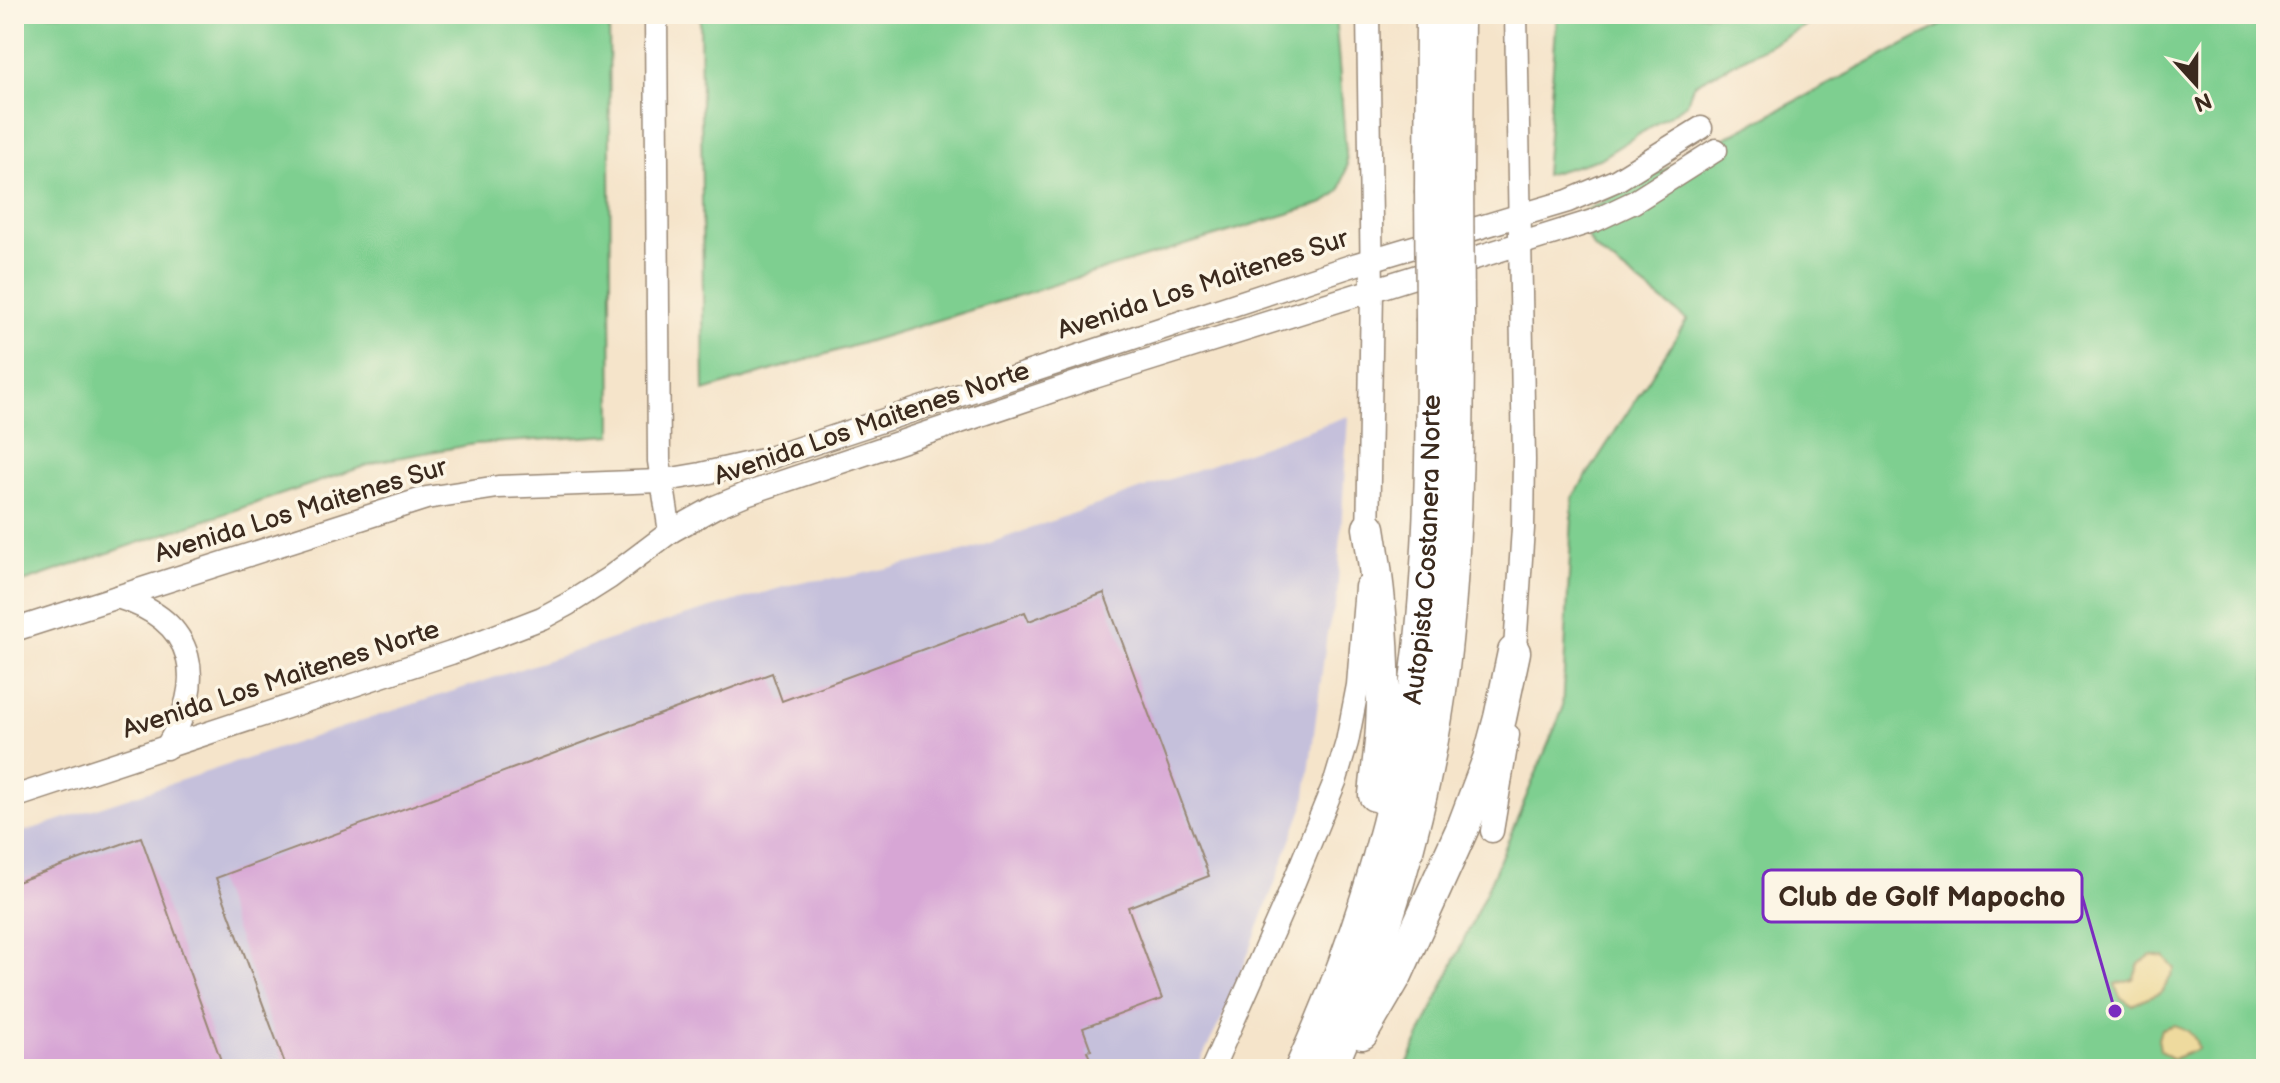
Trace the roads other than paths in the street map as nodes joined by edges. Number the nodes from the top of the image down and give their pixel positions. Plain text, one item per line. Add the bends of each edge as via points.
1 (656, 14) edge
2 (1368, 14) edge
3 (1432, 14) edge
4 (1458, 14) edge
5 (1516, 14) edge
6 (1701, 128) dead end
7 (1716, 150) dead end
8 (1444, 184) junction
9 (1519, 216) junction
10 (1519, 243) junction
11 (1372, 260) junction
12 (1372, 290) junction
13 (1445, 316) junction
14 (1078, 356) junction
15 (1085, 380) junction
16 (660, 481) junction
17 (1369, 528) junction
18 (670, 532) junction
19 (117, 597) junction
20 (14, 630) edge
21 (1514, 652) junction
22 (166, 748) junction
23 (14, 797) edge
24 (1492, 831) dead end
25 (1327, 1010) junction
26 (1212, 1069) edge
27 (1301, 1069) edge
28 (1330, 1069) edge
29 (1339, 1069) edge

1 - 16 street
2 - 11 street
3 - 8 highway, Autopista Costanera Norte
4 - 8 highway, Autopista Costanera Norte
5 - 9 street
6 - 9 street, Avenida Los Maitenes Sur via 1617,180
7 - 10 street, Avenida Los Maitenes Norte via 1612,213
8 - 13 highway, Autopista Costanera Norte, bridge
9 - 10 street
9 - 11 street, Avenida Los Maitenes Sur
10 - 12 street, Avenida Los Maitenes Norte
10 - 21 street via 1523,514
11 - 12 street
11 - 14 street, Avenida Los Maitenes Sur
12 - 15 street, Avenida Los Maitenes Norte
12 - 17 street
13 - 25 highway, Autopista Costanera Norte via 1424,603 1402,757 1357,926
13 - 28 highway, Autopista Costanera Norte via 1454,536 1431,743 1378,947
14 - 15 street
14 - 16 street, Avenida Los Maitenes Sur via 763,460
15 - 18 street, Avenida Los Maitenes Norte via 746,494
16 - 18 street
16 - 19 street, Avenida Los Maitenes Sur via 498,487 426,498
17 - 25 highway via 1382,637 1382,729 1369,837
17 - 26 street via 1358,685 1347,742 1287,899
18 - 22 street, Avenida Los Maitenes Norte via 609,578 542,618
19 - 20 street, Avenida Los Maitenes Sur
19 - 22 street via 169,625 189,662 188,702
21 - 24 street via 1506,753
21 - 29 highway via 1497,732 1464,825 1396,975
22 - 23 street, Avenida Los Maitenes Norte
25 - 27 highway, Autopista Costanera Norte

